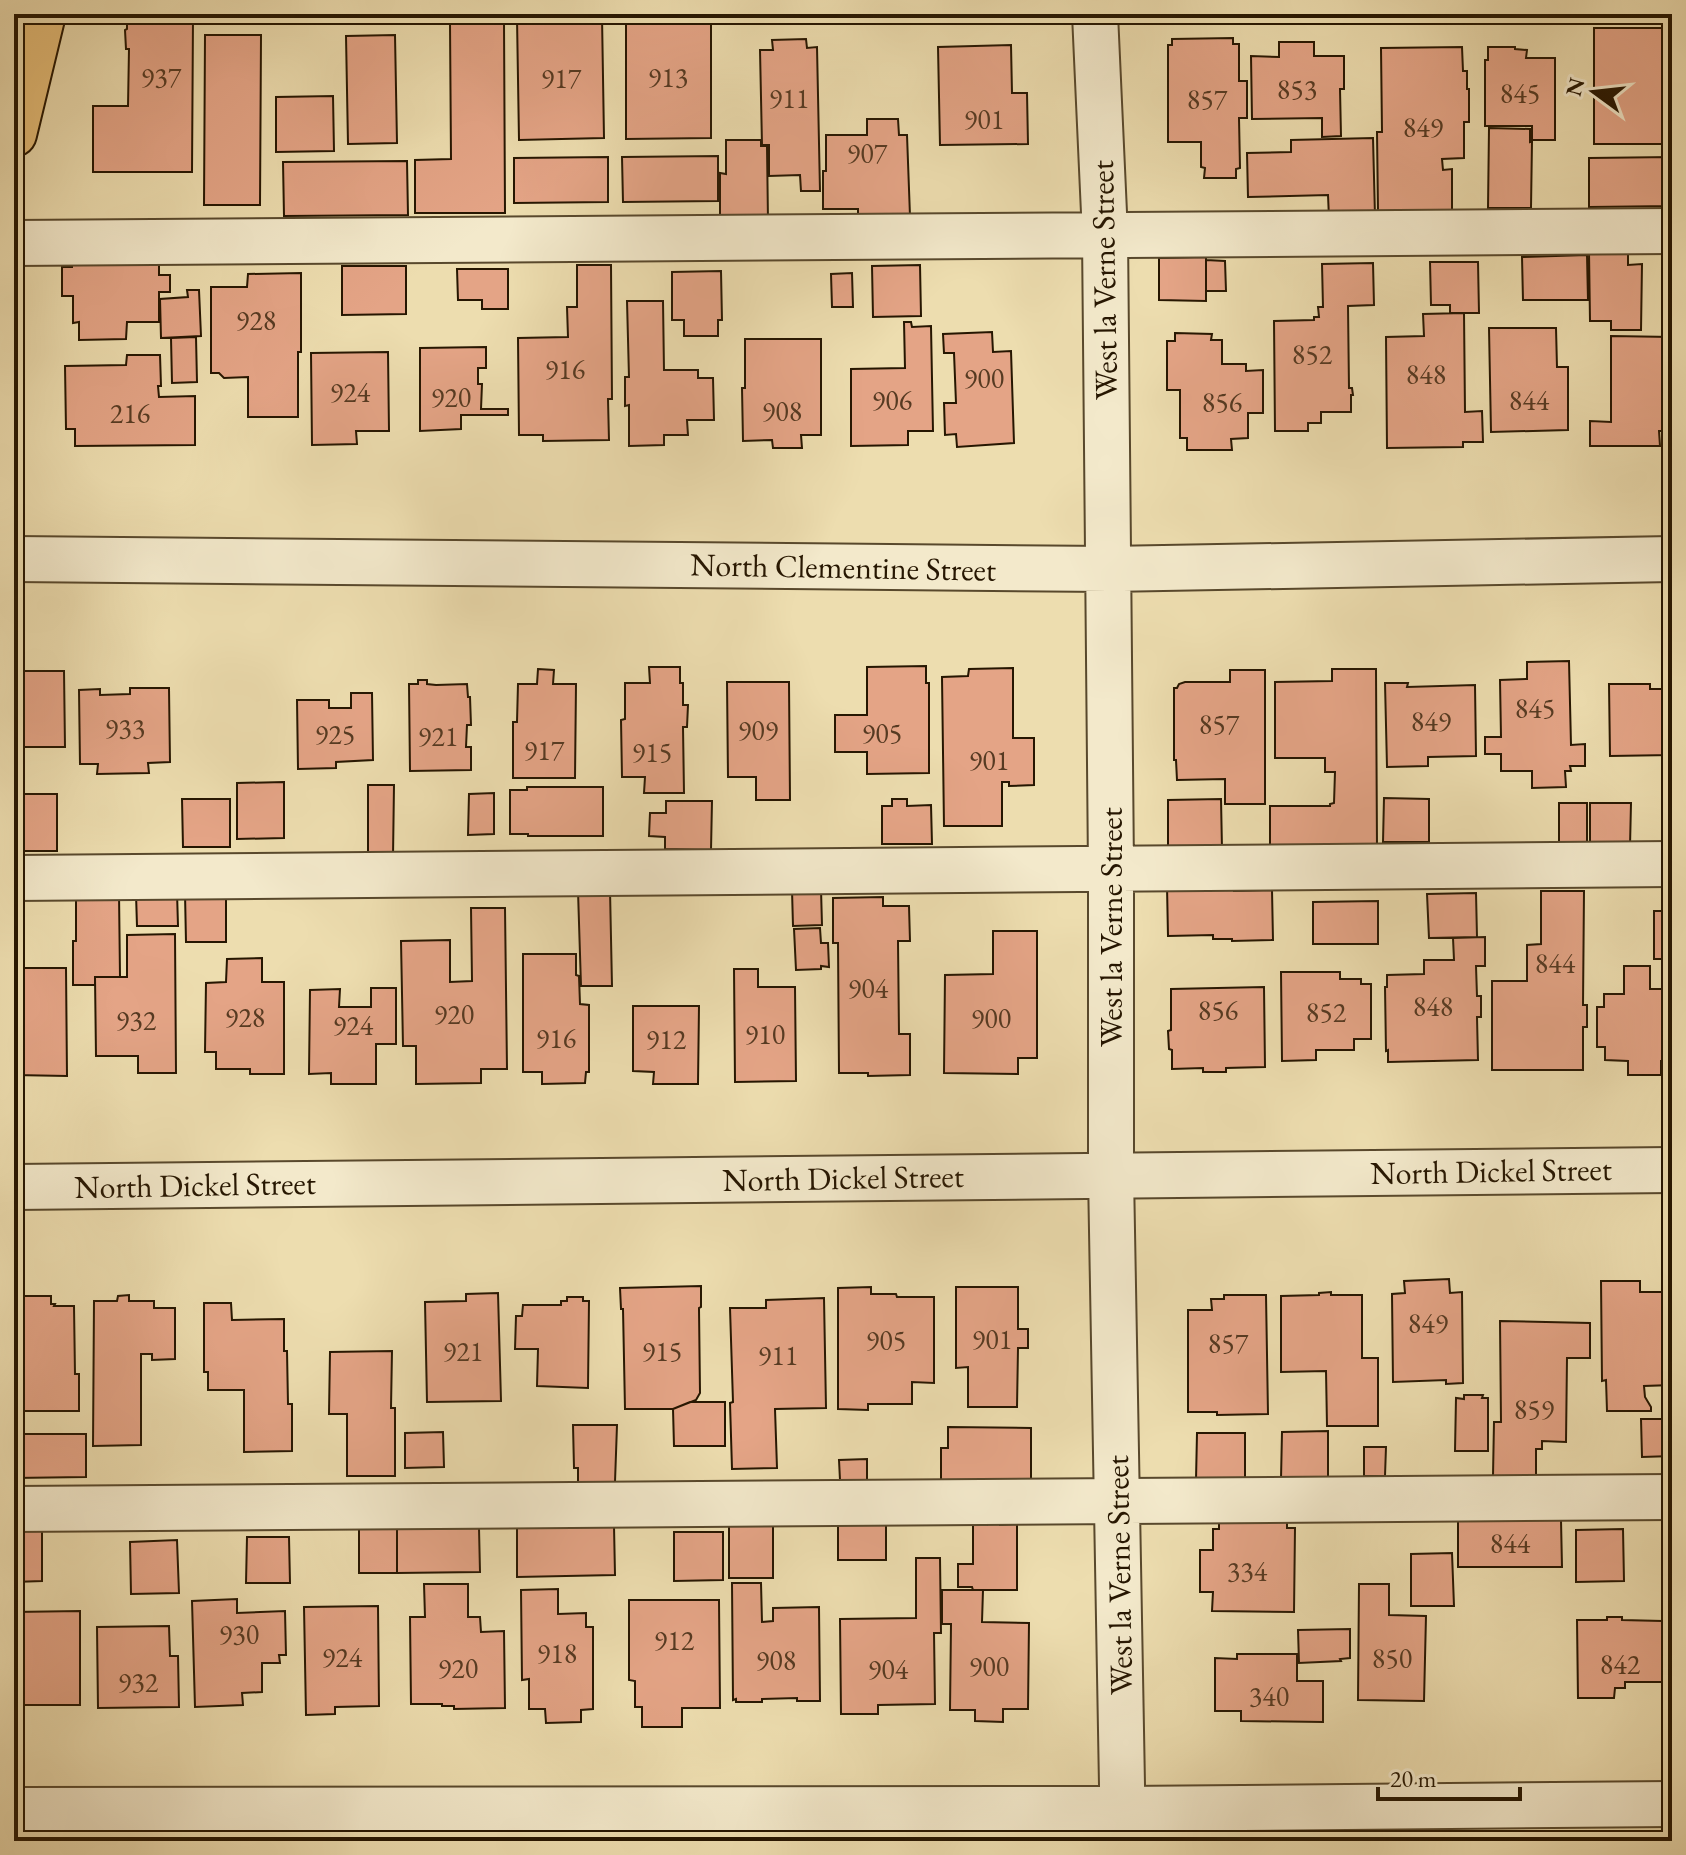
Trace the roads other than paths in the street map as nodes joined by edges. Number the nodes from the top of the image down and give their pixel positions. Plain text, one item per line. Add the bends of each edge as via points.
1 (43, 14) edge
2 (1095, 14) edge
3 (14, 134) edge
4 (1672, 231) edge
5 (1105, 235) junction
6 (14, 243) edge
7 (14, 559) edge
8 (1672, 559) edge
9 (1109, 569) junction
10 (1672, 864) edge
11 (1111, 869) junction
12 (14, 878) edge
13 (1672, 1170) edge
14 (1111, 1175) junction
15 (14, 1187) edge
16 (1672, 1497) edge
17 (1117, 1501) junction
18 (14, 1509) edge
19 (1672, 1804) edge
20 (14, 1810) edge
21 (1124, 1825) edge

1 - 3 main road
2 - 5 street, West la Verne Street
4 - 5 street
5 - 6 street
5 - 9 street, West la Verne Street
7 - 9 street, North Clementine Street
8 - 9 street, North Clementine Street
9 - 11 street, West la Verne Street
10 - 11 street
11 - 12 street
11 - 14 street, West la Verne Street
13 - 14 street, North Dickel Street
14 - 15 street, North Dickel Street
14 - 17 street, West la Verne Street
16 - 17 street
17 - 18 street
17 - 21 street, West la Verne Street
19 - 21 street
20 - 21 street

